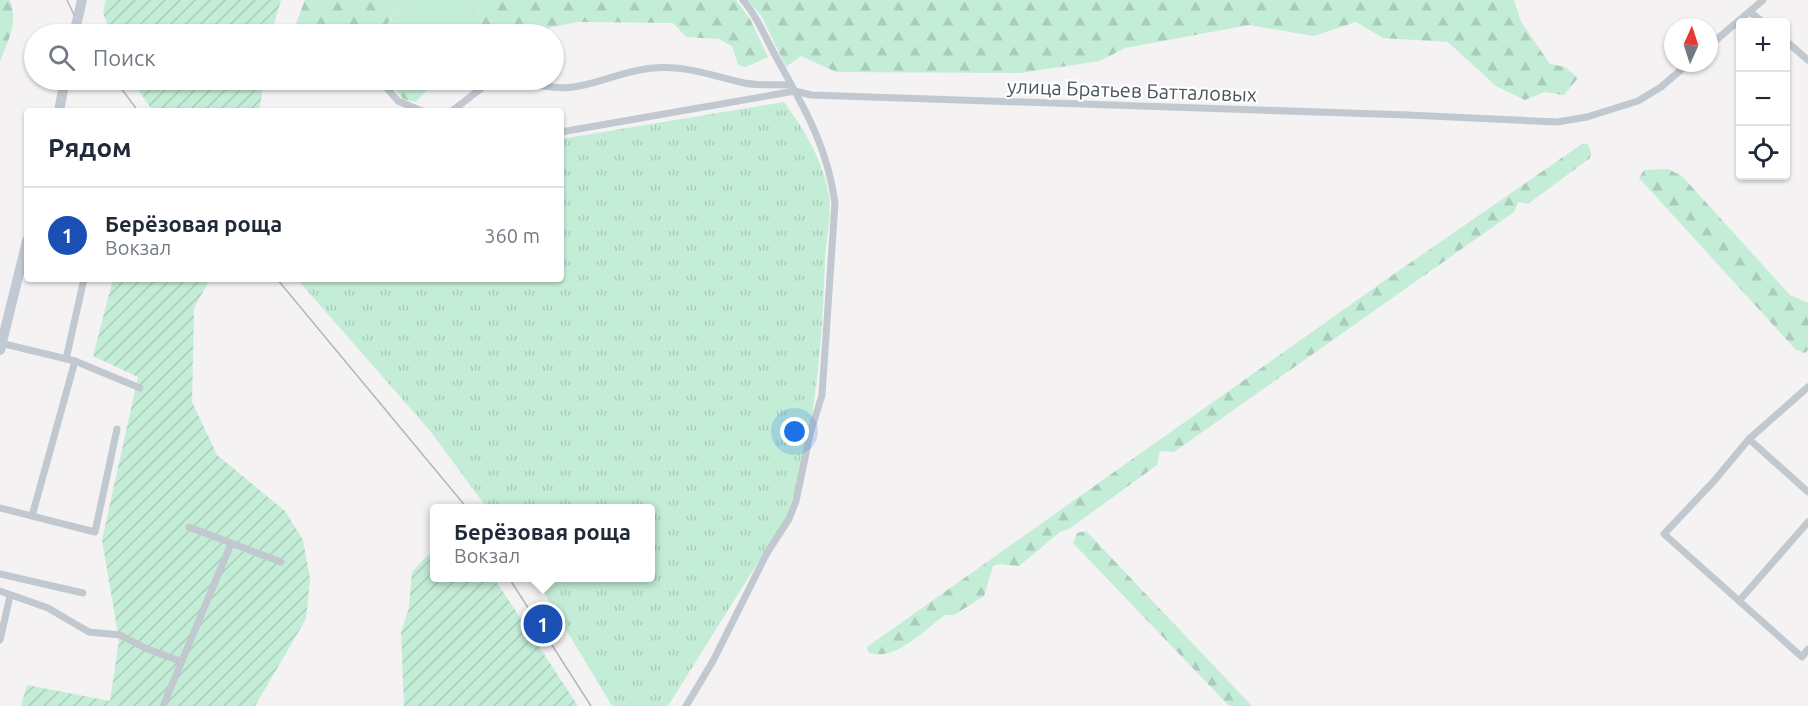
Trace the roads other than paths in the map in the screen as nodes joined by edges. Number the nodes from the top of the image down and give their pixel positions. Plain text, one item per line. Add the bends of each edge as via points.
1 (82, 0) edge
2 (743, 0) edge
3 (1763, 0) edge
4 (1750, 12) junction
5 (1758, 18) edge
6 (76, 24) edge
7 (1718, 39) edge
8 (1790, 45) edge
9 (1808, 60) edge
10 (1678, 72) edge
11 (564, 88) edge
12 (793, 88) junction
13 (63, 90) edge
14 (389, 90) edge
15 (479, 90) edge
16 (60, 108) edge
17 (419, 108) edge
18 (457, 108) edge
19 (564, 131) edge
20 (24, 253) edge
21 (83, 282) edge
22 (0, 345) edge
23 (66, 359) junction
24 (75, 361) junction
25 (140, 388) dead end
26 (1807, 391) edge
27 (117, 429) dead end
28 (1749, 439) junction
29 (1808, 492) edge
30 (0, 508) edge
31 (32, 516) junction
32 (1808, 522) edge
33 (189, 526) dead end
34 (231, 544) junction
35 (281, 562) dead end
36 (0, 574) edge
37 (0, 591) edge
38 (83, 592) dead end
39 (10, 596) junction
40 (1739, 601) junction
41 (0, 640) edge
42 (1808, 649) edge
43 (180, 661) junction
44 (163, 706) edge
45 (686, 706) edge

1 - 6 street, bridge
2 - 12 street
3 - 4 street
4 - 5 street
4 - 7 street
8 - 9 street
10 - 12 street, улица Братьев Батталовых via 1638,101 1557,122 811,95
11 - 12 street via 592,86 642,70 681,68 746,83
12 - 19 street, улица Братьев Батталовых
12 - 45 street via 826,155 836,203 822,395 794,509 766,553 713,662
13 - 16 street
14 - 17 street via 398,100
15 - 18 street
20 - 22 street
21 - 23 street
22 - 23 street
23 - 24 street
24 - 25 street
24 - 31 street
26 - 28 street
27 - 31 street via 95,532
28 - 29 street
28 - 40 street via 1664,534
30 - 31 street
32 - 40 street
33 - 34 street
34 - 35 street
34 - 43 street
36 - 38 street
37 - 39 street
39 - 41 street
39 - 43 street via 48,608 89,632 120,635
40 - 42 street via 1802,657
43 - 44 street

